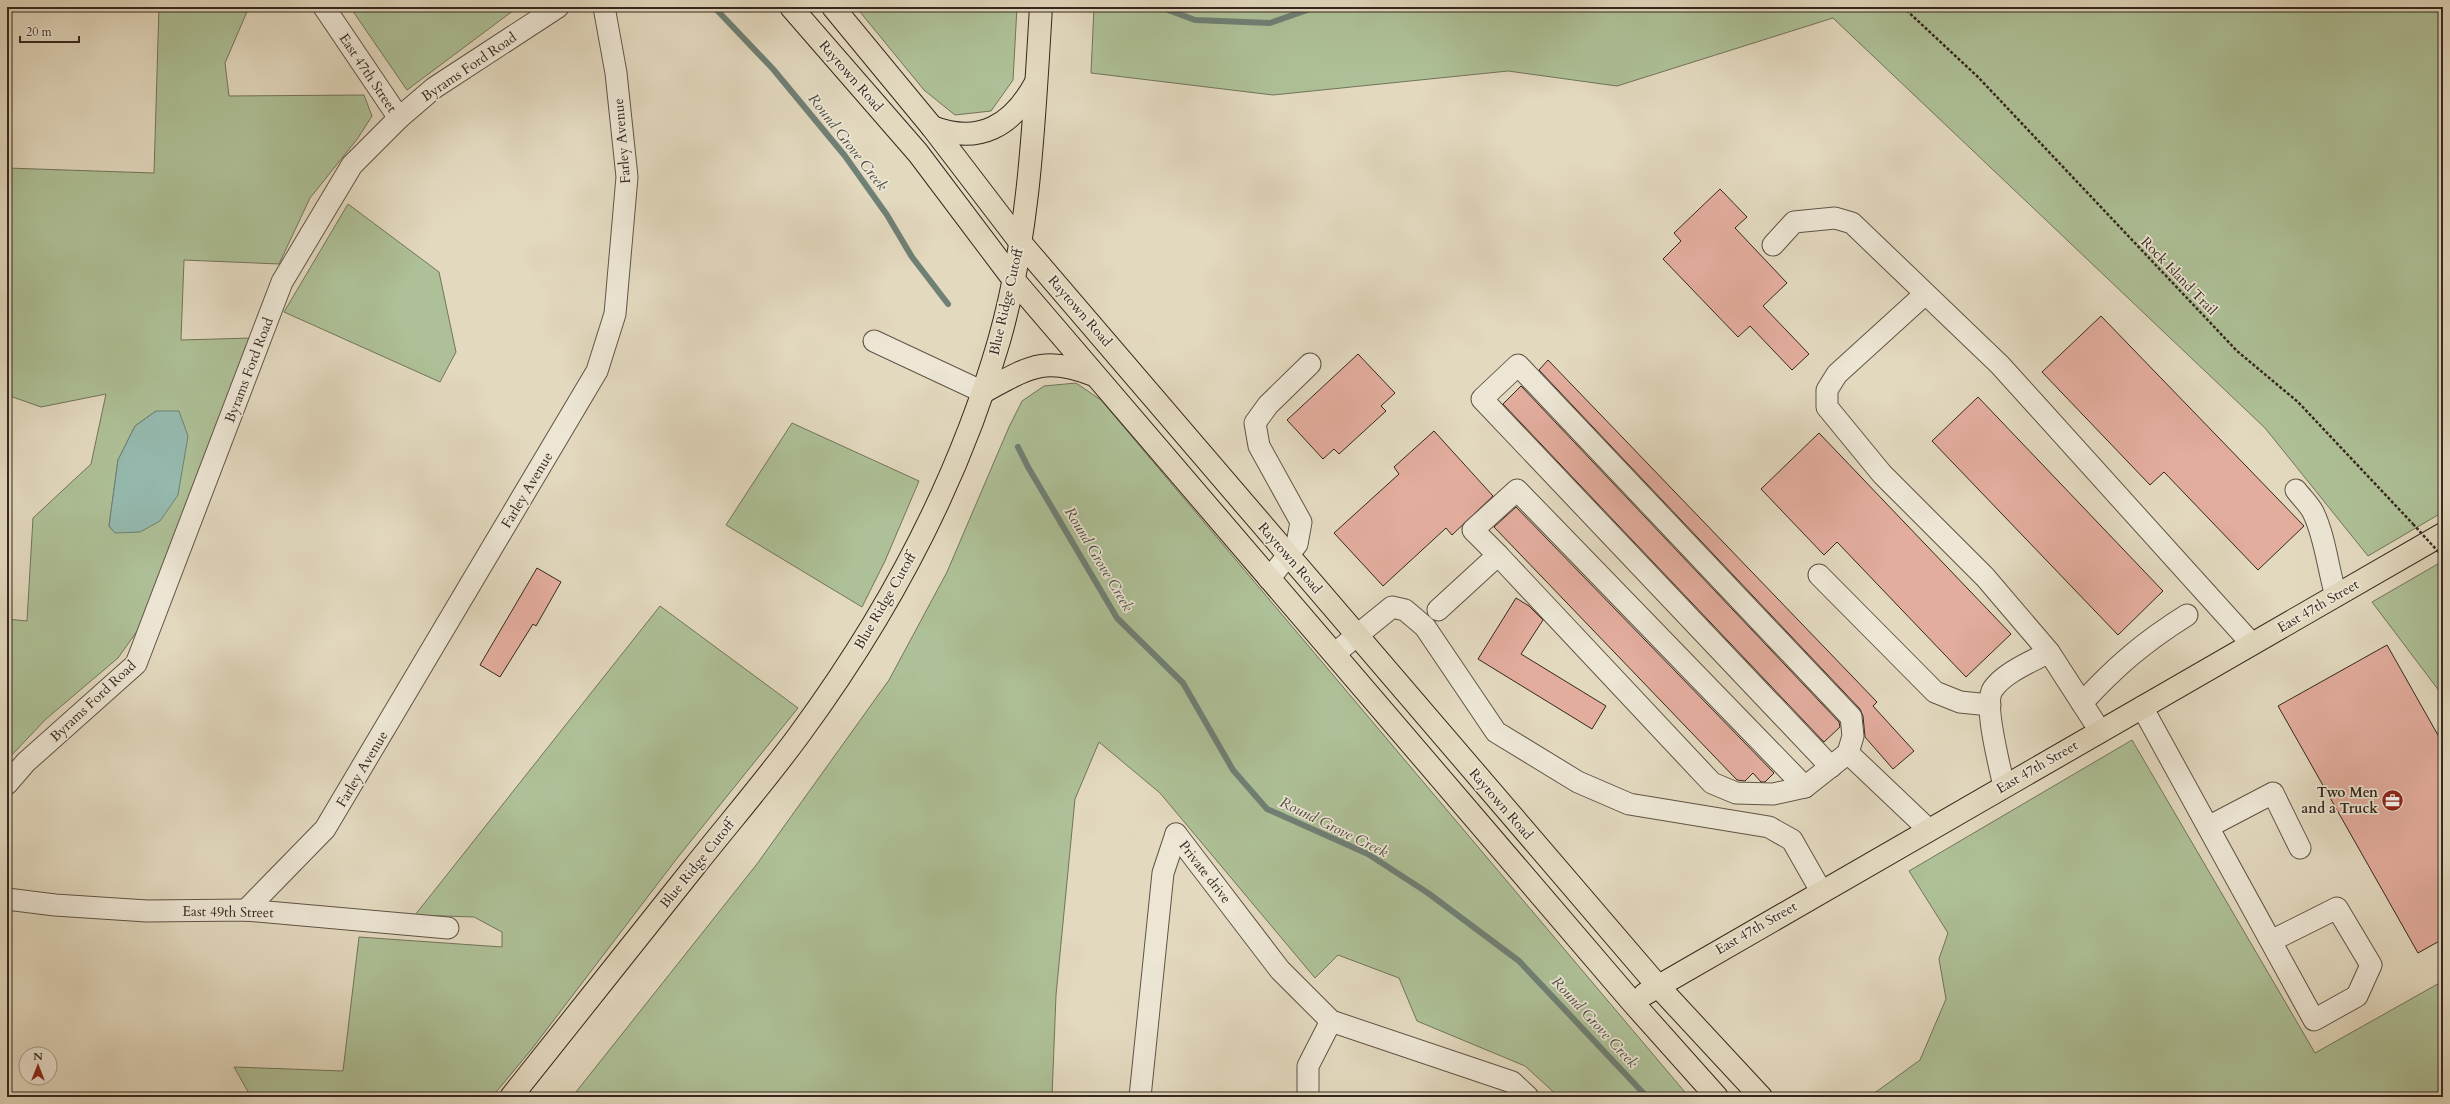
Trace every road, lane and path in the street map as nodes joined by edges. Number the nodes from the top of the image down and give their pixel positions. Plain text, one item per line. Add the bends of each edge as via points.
1 (324, 7) edge
2 (558, 7) edge
3 (604, 7) edge
4 (791, 7) edge
5 (833, 7) edge
6 (1041, 7) edge
7 (1903, 7) edge
8 (1036, 81) junction
9 (399, 118) junction
10 (932, 127) junction
11 (1020, 242) junction
12 (1773, 245) dead end
13 (1012, 279) junction
14 (1925, 294) junction
15 (874, 341) dead end
16 (1310, 364) dead end
17 (1095, 376) junction
18 (983, 392) junction
19 (2296, 490) dead end
20 (2443, 534) edge
21 (1288, 555) junction
22 (1498, 555) junction
23 (2443, 557) edge
24 (1819, 575) dead end
25 (1269, 579) junction
26 (2336, 596) junction
27 (1438, 610) dead end
28 (2187, 615) dead end
29 (1356, 635) junction
30 (2252, 644) junction
31 (2049, 652) junction
32 (1334, 654) junction
33 (2082, 704) junction
34 (1990, 705) junction
35 (2142, 707) junction
36 (2100, 731) junction
37 (1848, 753) junction
38 (1831, 767) junction
39 (7, 784) edge
40 (1805, 786) junction
41 (2004, 786) junction
42 (2208, 827) junction
43 (1928, 830) junction
44 (2300, 848) dead end
45 (1821, 891) junction
46 (7, 899) edge
47 (246, 910) junction
48 (448, 928) dead end
49 (2271, 940) junction
50 (1657, 986) junction
51 (1633, 1003) junction
52 (1331, 1021) junction
53 (511, 1097) edge
54 (1140, 1097) edge
55 (1308, 1097) edge
56 (1528, 1097) edge
57 (1716, 1097) edge
58 (1761, 1097) edge

1 - 9 street, East 47th Street
2 - 9 street, Byrams Ford Road via 434,88
3 - 47 street, Farley Avenue via 616,73 627,177 615,314 597,371 325,829
4 - 13 main road, Raytown Road via 918,153
5 - 10 main road, Raytown Road
6 - 8 main road, Blue Ridge Cutoff
7 - 23 path, Rock Island Trail, bridge via 1978,77 2237,352 2298,402
8 - 10 main road via 1025,102 999,126 967,134 948,133
8 - 11 main road, Blue Ridge Cutoff via 1033,156
9 - 39 street, Byrams Ford Road via 352,165 282,282 136,664 26,762
10 - 11 main road, Raytown Road
11 - 13 main road, Blue Ridge Cutoff
11 - 21 main road, Raytown Road
12 - 14 street via 1794,222 1835,218 1852,222
13 - 17 main road, Raytown Road
13 - 18 main road, Blue Ridge Cutoff via 1000,339
14 - 30 street via 2000,366
14 - 31 street via 1837,374 1827,390 1827,408 1882,474 1985,577
15 - 18 street
16 - 21 street via 1268,405 1255,423 1259,446 1301,522 1298,544
17 - 18 main road via 1074,367 1055,364 1037,366
17 - 25 main road, Raytown Road
18 - 53 main road, Blue Ridge Cutoff via 943,496 897,585 843,674 798,737
19 - 26 street via 2312,510 2319,528
20 - 26 main road, East 47th Street
21 - 25 street
21 - 29 main road, Raytown Road
22 - 27 street
22 - 40 street via 1712,783 1736,793 1773,794
22 - 40 street via 1473,530 1517,490
24 - 34 street via 1935,692 1960,702
25 - 32 main road, Raytown Road
26 - 30 main road, East 47th Street
28 - 33 street via 2153,636 2113,669
29 - 32 street
29 - 45 street via 1392,607 1405,610 1425,627 1496,732 1578,782 1629,804 1769,827 1792,840
29 - 50 main road, Raytown Road
30 - 35 main road, East 47th Street
31 - 33 street
31 - 34 street via 2006,677 1992,690
32 - 51 main road, Raytown Road
33 - 36 street
34 - 41 street via 1995,746
35 - 36 main road, East 47th Street
35 - 42 street
36 - 41 main road, East 47th Street
37 - 38 street
37 - 38 street via 1853,736 1851,718 1518,365 1482,399
37 - 43 street
38 - 40 street
41 - 43 main road, East 47th Street
42 - 44 street via 2273,793
42 - 49 street
43 - 45 main road, East 47th Street
45 - 50 main road, East 47th Street
46 - 47 street, East 49th Street via 146,911
47 - 48 street, East 49th Street
49 - 49 street via 2314,1020 2358,996 2371,965 2337,908
50 - 51 main road, East 47th Street
50 - 58 main road, Raytown Road
51 - 57 main road, Raytown Road
52 - 54 street, Private drive via 1280,970 1176,834 1163,873
52 - 55 street via 1308,1066
52 - 56 street, Private drive via 1512,1082

